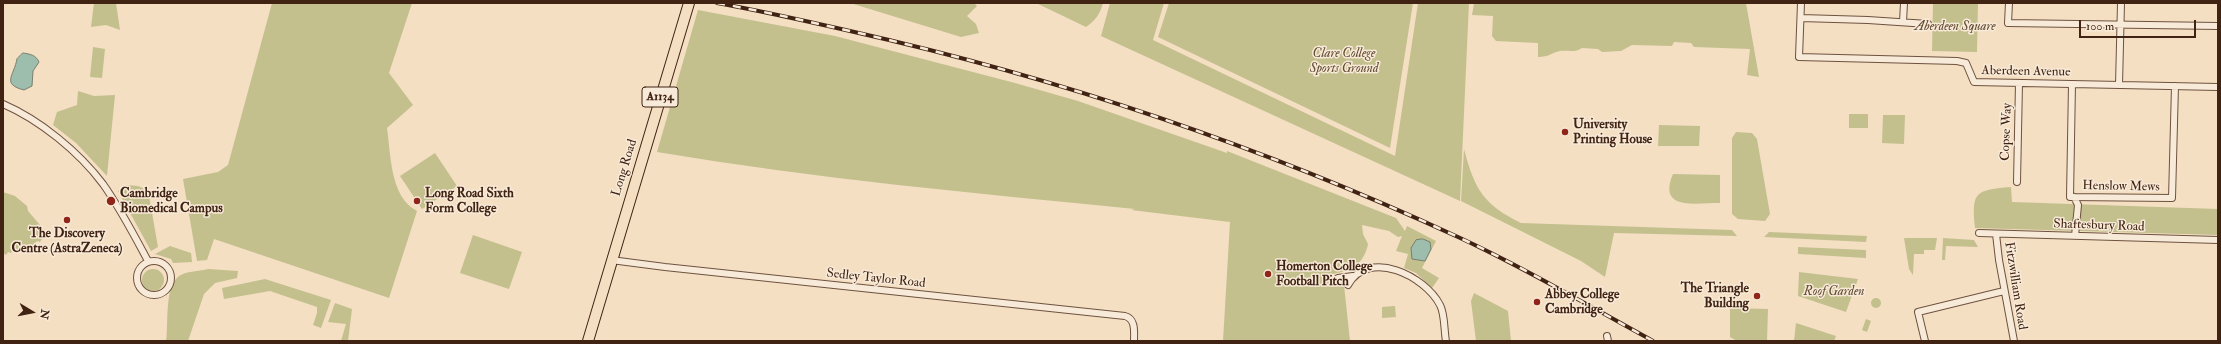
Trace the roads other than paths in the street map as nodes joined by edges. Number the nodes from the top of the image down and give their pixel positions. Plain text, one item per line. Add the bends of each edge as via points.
1 (1801, 3) edge
2 (1904, 3) edge
3 (2009, 3) edge
4 (2120, 3) edge
5 (688, 6) edge
6 (1801, 18) junction
7 (1903, 22) junction
8 (1928, 24) dead end
9 (2120, 25) junction
10 (2218, 26) edge
11 (2020, 83) junction
12 (2072, 84) junction
13 (2119, 85) junction
14 (2175, 86) junction
15 (2218, 87) edge
16 (3, 104) edge
17 (2017, 182) dead end
18 (2074, 197) junction
19 (1979, 233) dead end
20 (1996, 234) junction
21 (2076, 236) junction
22 (2218, 240) edge
23 (611, 260) junction
24 (148, 261) junction
25 (1353, 276) junction
26 (1338, 278) dead end
27 (1348, 285) dead end
28 (2004, 291) junction
29 (588, 341) edge
30 (1134, 341) edge
31 (1446, 341) edge
32 (1925, 341) edge
33 (2014, 341) edge

1 - 6 street
2 - 7 street
3 - 9 street via 2008,23
4 - 9 street
5 - 23 main road, Long Road / A1134
6 - 7 street
6 - 11 street, Aberdeen Avenue via 1799,57 1957,61 1966,63 1974,82
7 - 8 street
9 - 10 street
9 - 13 street
11 - 12 street, Aberdeen Avenue
11 - 17 street, Copse Way
12 - 13 street, Aberdeen Avenue
12 - 18 street, Henslow Mews via 2070,197
13 - 14 street, Aberdeen Avenue
14 - 15 street, Aberdeen Avenue
14 - 18 street, Henslow Mews via 2172,198
16 - 24 street via 41,127 80,159 102,183
18 - 21 street via 2078,205
19 - 20 street, Shaftesbury Road
20 - 21 street, Shaftesbury Road
20 - 28 street, Fitzwilliam Road
21 - 22 street, Shaftesbury Road
23 - 29 main road, Long Road / A1134
23 - 30 street, Sedley Taylor Road via 1125,316 1131,319 1134,325
24 - 24 street via 160,262 170,273 169,286 165,292 157,295 145,294 137,284 137,273
25 - 26 street
25 - 27 street
25 - 31 street via 1370,269 1391,268 1416,279 1441,306
28 - 32 street via 1918,312
28 - 33 street, Fitzwilliam Road

